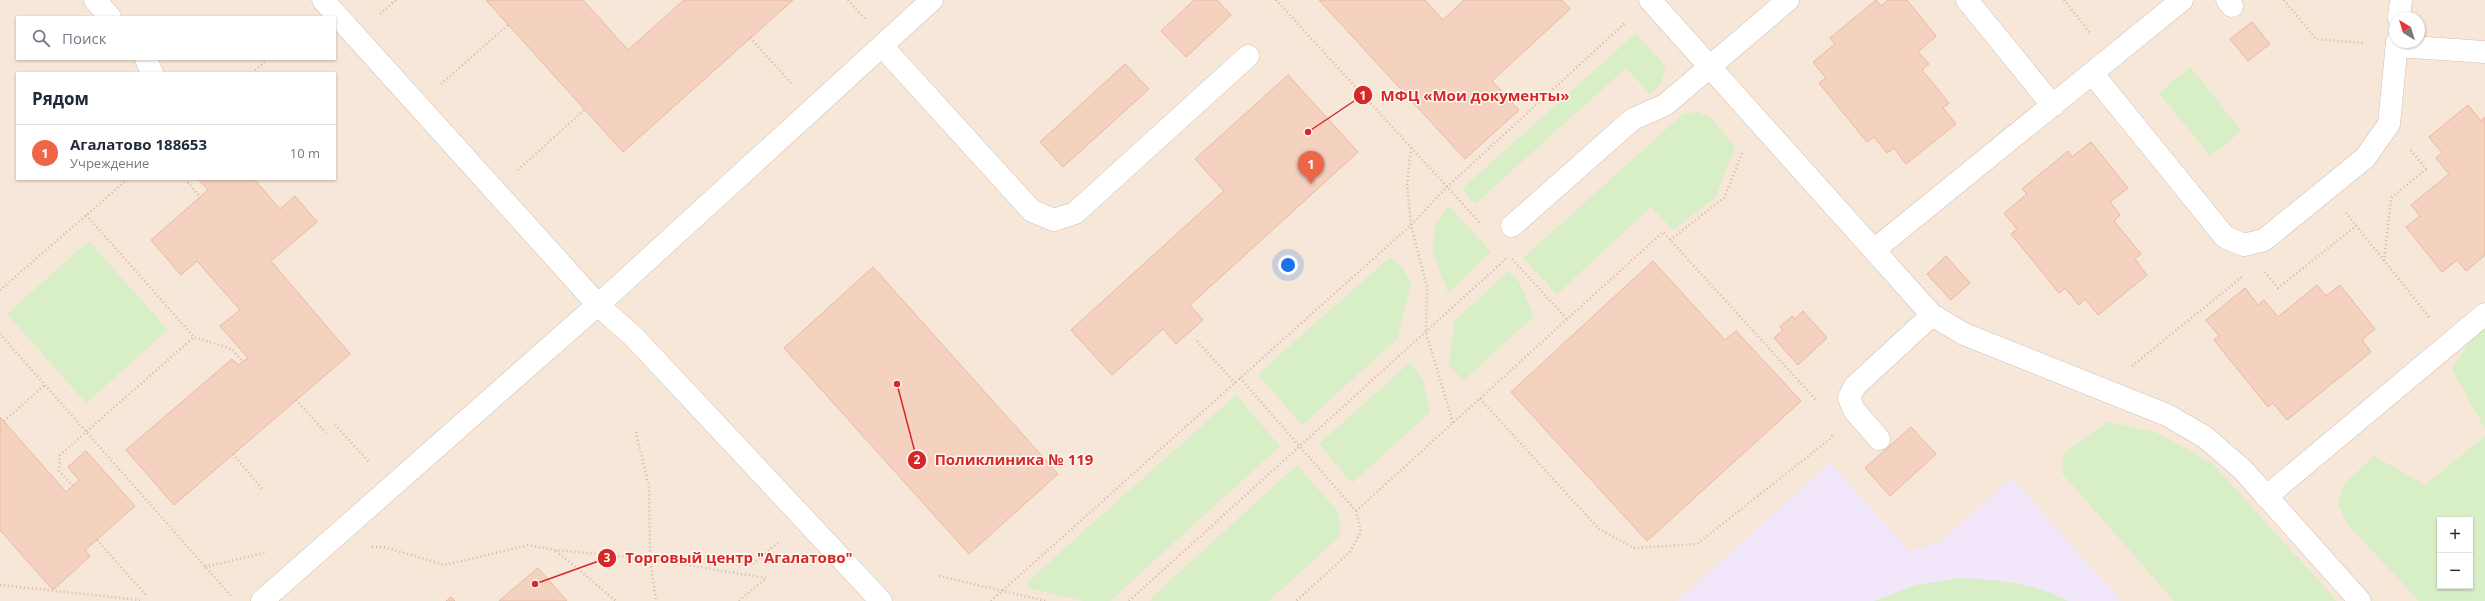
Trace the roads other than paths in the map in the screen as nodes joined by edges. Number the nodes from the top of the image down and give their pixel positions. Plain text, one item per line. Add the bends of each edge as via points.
1 (95, 0) edge
2 (323, 0) edge
3 (932, 0) edge
4 (1650, 0) edge
5 (1788, 0) edge
6 (1967, 0) edge
7 (2182, 0) edge
8 (2401, 0) edge
9 (2400, 12) edge
10 (109, 16) edge
11 (882, 46) junction
12 (2425, 47) edge
13 (2397, 48) edge
14 (2485, 52) edge
15 (1248, 56) dead end
16 (146, 60) edge
17 (1709, 66) junction
18 (152, 72) edge
19 (2092, 73) junction
20 (2052, 106) junction
21 (1512, 226) dead end
22 (1874, 250) junction
23 (598, 305) junction
24 (2485, 314) edge
25 (1932, 315) junction
26 (1879, 438) dead end
27 (2266, 497) junction
28 (262, 601) edge
29 (881, 601) edge
30 (2360, 601) edge

1 - 10 street
2 - 23 street
3 - 11 street
4 - 17 street
5 - 17 street
6 - 20 street
7 - 19 street
8 - 9 street
11 - 15 street via 1032,211 1054,220 1075,213
11 - 23 street
12 - 14 street
13 - 19 street via 2389,124 2365,158 2264,240 2244,246 2225,237
16 - 18 street
17 - 21 street via 1665,105 1633,119
17 - 22 street
19 - 20 street
20 - 22 street
22 - 25 street
23 - 28 street
23 - 29 street via 634,337
24 - 27 street
25 - 26 street via 1855,386 1849,398 1846,417
25 - 27 street via 1964,334 2167,415 2205,437 2243,470
27 - 30 street

